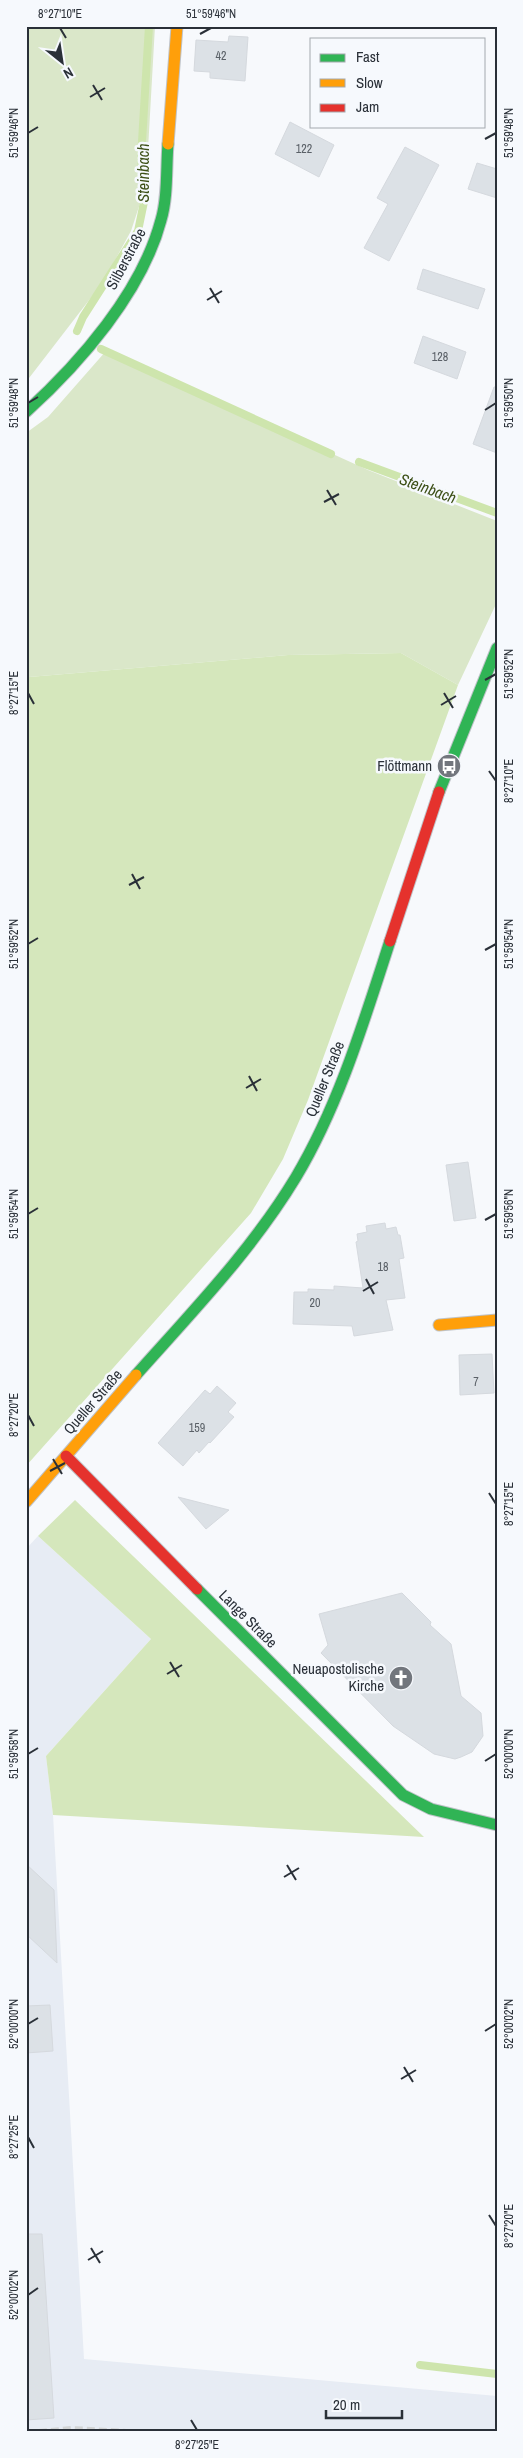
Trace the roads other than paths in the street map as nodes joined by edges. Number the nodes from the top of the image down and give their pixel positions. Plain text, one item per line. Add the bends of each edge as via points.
1 (177, 26) edge
2 (26, 412) edge
3 (497, 648) edge
4 (497, 1320) edge
5 (439, 1326) dead end
6 (66, 1456) junction
7 (26, 1502) edge
8 (497, 1825) edge

1 - 2 street, Silberstraße via 162,218 157,238 120,303 78,359 47,395
3 - 6 street, Queller Straße via 425,830 348,1064 302,1166 265,1224 236,1261
4 - 5 street
6 - 7 street, Queller Straße
6 - 8 street, Lange Straße via 403,1795 431,1808

